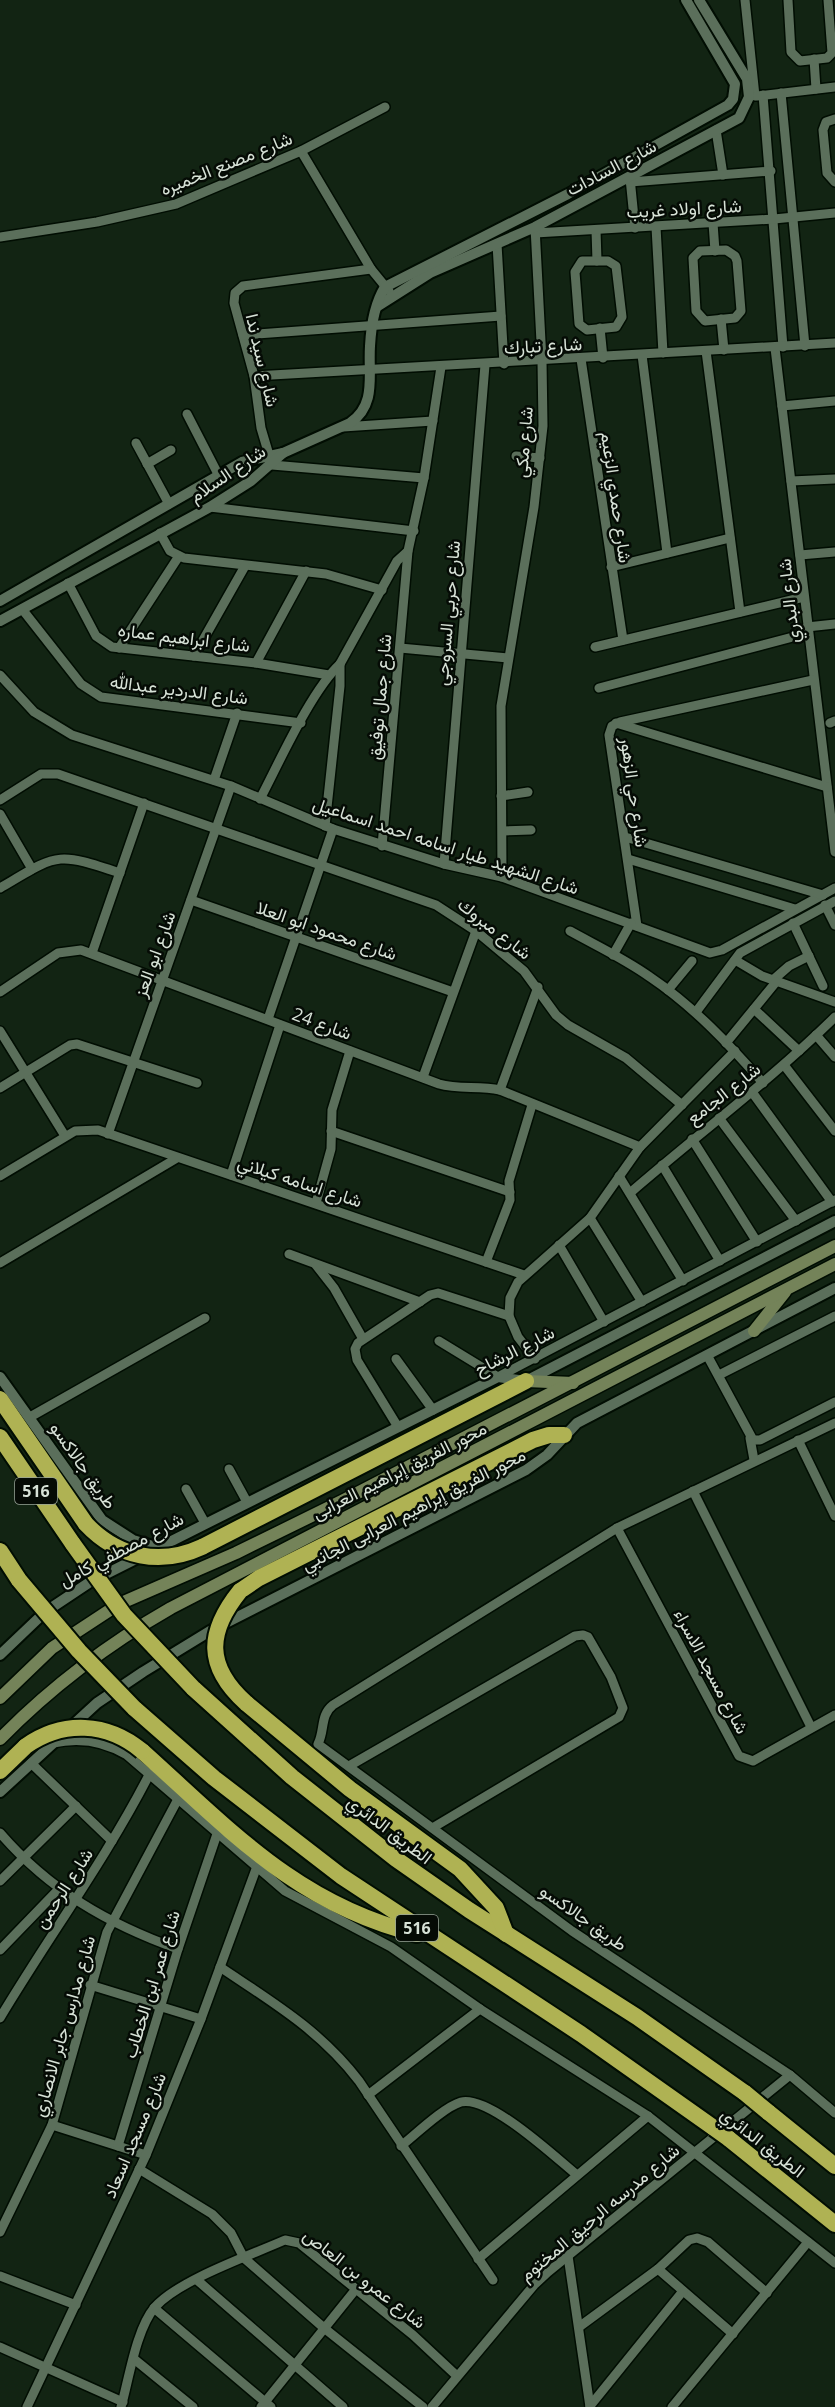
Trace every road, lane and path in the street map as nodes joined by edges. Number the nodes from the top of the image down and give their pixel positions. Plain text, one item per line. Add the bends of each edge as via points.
1 (686, 0) edge
2 (699, 0) edge
3 (745, 0) edge
4 (788, 0) edge
5 (828, 0) edge
6 (814, 59) junction
7 (835, 87) edge
8 (816, 89) junction
9 (781, 93) junction
10 (756, 96) junction
11 (385, 107) dead end
12 (835, 119) edge
13 (716, 130) junction
14 (301, 151) junction
15 (771, 171) junction
16 (723, 174) junction
17 (630, 179) junction
18 (835, 182) edge
19 (835, 213) edge
20 (794, 217) junction
21 (774, 219) junction
22 (713, 223) junction
23 (656, 226) junction
24 (635, 228) junction
25 (535, 230) junction
26 (596, 230) junction
27 (0, 237) edge
28 (497, 244) junction
29 (715, 251) junction
30 (597, 261) junction
31 (371, 269) junction
32 (389, 291) junction
33 (501, 316) junction
34 (720, 319) junction
35 (372, 326) junction
36 (600, 328) junction
37 (243, 335) junction
38 (835, 343) edge
39 (806, 346) junction
40 (779, 347) junction
41 (724, 350) junction
42 (706, 351) junction
43 (663, 353) junction
44 (642, 355) junction
45 (603, 358) junction
46 (581, 359) junction
47 (542, 361) junction
48 (504, 363) junction
49 (485, 365) junction
50 (441, 367) junction
51 (370, 370) junction
52 (254, 376) junction
53 (835, 400) edge
54 (782, 406) junction
55 (187, 414) dead end
56 (433, 421) junction
57 (340, 427) junction
58 (136, 443) dead end
59 (171, 450) dead end
60 (516, 456) dead end
61 (540, 458) junction
62 (270, 459) junction
63 (147, 464) junction
64 (219, 476) junction
65 (424, 478) junction
66 (835, 479) edge
67 (791, 481) junction
68 (169, 504) junction
69 (210, 507) junction
70 (414, 531) junction
71 (160, 533) junction
72 (730, 538) junction
73 (408, 551) junction
74 (835, 552) edge
75 (667, 553) junction
76 (800, 555) junction
77 (178, 556) junction
78 (245, 566) junction
79 (610, 567) junction
80 (306, 571) junction
81 (68, 583) junction
82 (382, 590) junction
83 (804, 597) junction
84 (0, 601) edge
85 (22, 609) junction
86 (740, 612) junction
87 (0, 621) edge
88 (835, 624) edge
89 (807, 630) junction
90 (622, 640) junction
91 (595, 647) dead end
92 (119, 648) junction
93 (400, 648) junction
94 (460, 653) junction
95 (194, 656) junction
96 (508, 658) junction
97 (256, 663) junction
98 (340, 664) junction
99 (0, 675) edge
100 (329, 675) junction
101 (813, 680) junction
102 (599, 688) dead end
103 (237, 713) junction
104 (301, 723) junction
105 (616, 723) junction
106 (214, 780) junction
107 (231, 786) junction
108 (827, 787) junction
109 (528, 792) dead end
110 (501, 796) junction
111 (260, 799) junction
112 (0, 800) edge
113 (144, 803) junction
114 (0, 814) edge
115 (216, 827) junction
116 (329, 827) junction
117 (531, 830) dead end
118 (503, 831) junction
119 (625, 837) junction
120 (382, 846) junction
121 (835, 852) edge
122 (628, 859) junction
123 (444, 864) junction
124 (320, 865) junction
125 (32, 869) junction
126 (120, 873) junction
127 (502, 877) junction
128 (0, 888) edge
129 (835, 888) edge
130 (823, 895) junction
131 (190, 900) junction
132 (835, 901) edge
133 (825, 905) junction
134 (795, 909) junction
135 (793, 923) junction
136 (634, 924) junction
137 (835, 925) edge
138 (476, 931) junction
139 (570, 932) dead end
140 (295, 937) junction
141 (92, 953) junction
142 (613, 955) junction
143 (808, 956) junction
144 (738, 957) junction
145 (692, 961) dead end
146 (162, 980) junction
147 (774, 981) junction
148 (823, 986) dead end
149 (538, 987) junction
150 (668, 990) junction
151 (0, 992) edge
152 (453, 992) junction
153 (835, 1002) edge
154 (754, 1009) junction
155 (696, 1012) junction
156 (835, 1017) edge
157 (268, 1019) junction
158 (280, 1025) junction
159 (0, 1031) edge
160 (816, 1035) junction
161 (726, 1043) junction
162 (350, 1051) junction
163 (735, 1051) junction
164 (799, 1051) junction
165 (835, 1057) edge
166 (133, 1061) junction
167 (784, 1065) junction
168 (26, 1072) junction
169 (423, 1077) junction
170 (197, 1083) dead end
171 (763, 1083) junction
172 (0, 1088) edge
173 (500, 1090) junction
174 (752, 1092) junction
175 (532, 1105) junction
176 (682, 1105) junction
177 (718, 1118) junction
178 (331, 1131) junction
179 (835, 1131) edge
180 (108, 1134) junction
181 (65, 1136) junction
182 (692, 1139) junction
183 (640, 1147) junction
184 (177, 1158) junction
185 (662, 1165) junction
186 (231, 1175) junction
187 (0, 1176) edge
188 (619, 1176) junction
189 (510, 1192) junction
190 (630, 1193) junction
191 (834, 1201) edge
192 (316, 1203) junction
193 (590, 1218) junction
194 (796, 1221) junction
195 (835, 1221) edge
196 (757, 1242) junction
197 (559, 1245) junction
198 (835, 1246) edge
199 (289, 1254) dead end
200 (720, 1261) junction
201 (486, 1262) junction
202 (0, 1263) edge
203 (315, 1264) junction
204 (835, 1264) edge
205 (524, 1275) junction
206 (683, 1281) junction
207 (835, 1288) edge
208 (788, 1289) junction
209 (420, 1302) junction
210 (642, 1302) junction
211 (509, 1316) junction
212 (835, 1316) edge
213 (205, 1318) dead end
214 (604, 1322) junction
215 (754, 1331) junction
216 (363, 1339) junction
217 (439, 1341) dead end
218 (707, 1355) junction
219 (396, 1359) dead end
220 (535, 1359) junction
221 (719, 1375) junction
222 (0, 1377) edge
223 (498, 1377) junction
224 (526, 1381) junction
225 (574, 1383) junction
226 (0, 1399) edge
227 (835, 1402) edge
228 (432, 1410) junction
229 (30, 1417) junction
230 (835, 1423) edge
231 (398, 1427) junction
232 (564, 1435) junction
233 (0, 1437) edge
234 (750, 1438) junction
235 (798, 1440) junction
236 (754, 1460) junction
237 (229, 1469) dead end
238 (186, 1489) dead end
239 (693, 1491) junction
240 (248, 1502) junction
241 (835, 1516) edge
242 (205, 1523) junction
243 (617, 1528) junction
244 (159, 1548) junction
245 (0, 1551) edge
246 (0, 1655) edge
247 (0, 1698) edge
248 (835, 1715) edge
249 (811, 1727) junction
250 (0, 1739) edge
251 (52, 1743) junction
252 (31, 1763) junction
253 (349, 1766) junction
254 (0, 1771) edge
255 (150, 1773) junction
256 (0, 1792) edge
257 (178, 1799) junction
258 (76, 1806) junction
259 (434, 1827) junction
260 (0, 1833) edge
261 (218, 1834) junction
262 (112, 1841) junction
263 (22, 1859) junction
264 (256, 1869) junction
265 (0, 1881) edge
266 (58, 1890) junction
267 (76, 1902) junction
268 (111, 1922) junction
269 (506, 1934) junction
270 (0, 1935) edge
271 (430, 1937) junction
272 (8, 1942) junction
273 (0, 1950) edge
274 (178, 1950) junction
275 (220, 1967) junction
276 (90, 1985) junction
277 (161, 2007) junction
278 (480, 2009) junction
279 (0, 2018) edge
280 (201, 2019) junction
281 (790, 2075) junction
282 (368, 2095) junction
283 (835, 2114) edge
284 (648, 2116) junction
285 (52, 2125) junction
286 (118, 2146) junction
287 (401, 2146) junction
288 (695, 2154) junction
289 (146, 2155) junction
290 (835, 2166) edge
291 (139, 2169) junction
292 (577, 2175) junction
293 (835, 2224) edge
294 (0, 2232) edge
295 (808, 2242) junction
296 (568, 2256) junction
297 (244, 2258) junction
298 (478, 2259) junction
299 (835, 2263) edge
300 (658, 2269) junction
301 (0, 2276) edge
302 (197, 2280) junction
303 (493, 2280) dead end
304 (356, 2289) junction
305 (683, 2291) junction
306 (767, 2293) junction
307 (76, 2306) junction
308 (154, 2308) junction
309 (579, 2327) junction
310 (324, 2328) junction
311 (733, 2334) junction
312 (0, 2347) edge
313 (135, 2359) junction
314 (294, 2365) junction
315 (46, 2367) junction
316 (457, 2376) junction
317 (441, 2397) junction
318 (122, 2404) edge
319 (266, 2405) edge
320 (590, 2406) edge
321 (27, 2407) edge
322 (193, 2407) edge
323 (343, 2407) edge
324 (423, 2407) edge
325 (432, 2407) edge
326 (446, 2407) edge
327 (672, 2407) edge

1 - 32 street, شارع السادات via 735,84 728,105
2 - 10 street
3 - 10 street, شارع البدري
4 - 6 street via 791,52 800,61
5 - 6 street via 832,53
6 - 8 street
7 - 8 street
8 - 9 street
9 - 10 street
9 - 20 street
10 - 13 street, شارع السادات via 739,118
10 - 15 street, شارع البدري
11 - 14 street, شارع مصنع الخميره
12 - 18 street via 826,122 823,130 827,173
13 - 16 street
13 - 17 street, شارع السادات
14 - 27 street, شارع مصنع الخميره via 176,204 97,222
14 - 31 street
15 - 16 street
15 - 21 street, شارع البدري
16 - 17 street
17 - 24 street
17 - 25 street, شارع السادات
19 - 20 street, شارع اولاد غريب
20 - 21 street, شارع اولاد غريب
20 - 39 street
21 - 22 street, شارع اولاد غريب
21 - 40 street, شارع البدري
22 - 23 street, شارع اولاد غريب
22 - 29 street
23 - 24 street, شارع اولاد غريب
23 - 43 street
24 - 26 street, شارع اولاد غريب
25 - 26 street, شارع اولاد غريب
25 - 28 street, شارع السادات
25 - 47 street, شارع مكي
26 - 30 street
28 - 32 street, شارع السادات
28 - 33 street
29 - 34 street via 726,250 735,256 741,307 735,318
29 - 34 street via 700,251 693,258 696,311 705,321
30 - 36 street via 616,266 622,317 616,327
30 - 36 street via 582,261 575,273 577,320 587,330
31 - 32 street
31 - 37 street, شارع سيد ندا via 238,288 234,303
32 - 35 street via 380,296
33 - 35 street
33 - 48 street
34 - 41 street
35 - 37 street
35 - 51 street
36 - 45 street
37 - 52 street, شارع سيد ندا
38 - 39 street, شارع تبارك
39 - 40 street, شارع تبارك
40 - 41 street, شارع تبارك
40 - 54 street, شارع البدري
41 - 42 street, شارع تبارك
42 - 43 street, شارع تبارك
42 - 72 street
43 - 44 street, شارع تبارك
44 - 45 street, شارع تبارك
44 - 75 street
45 - 46 street, شارع تبارك
46 - 47 street, شارع تبارك
46 - 79 street, شارع حمدي الزعيم
47 - 48 street, شارع تبارك
47 - 61 street, شارع مكي
48 - 49 street, شارع تبارك
49 - 50 street, شارع تبارك
49 - 94 street, شارع حربي السروجي
50 - 51 street, شارع تبارك
50 - 56 street
51 - 52 street, شارع تبارك
51 - 57 street via 365,409
52 - 62 street, شارع سيد ندا
53 - 54 street
54 - 67 street, شارع البدري
55 - 64 street
56 - 57 street
56 - 65 street
57 - 62 street, شارع السلام
58 - 63 street
59 - 63 street
60 - 61 street
61 - 96 street, شارع مكي
62 - 64 street, شارع السلام via 242,462
62 - 65 street
62 - 69 street, شارع السلام
63 - 68 street
64 - 68 street, شارع السلام
65 - 70 street
66 - 67 street
67 - 76 street, شارع البدري
68 - 84 street, شارع السلام
69 - 70 street
69 - 71 street, شارع السلام
70 - 73 street
71 - 77 street via 164,543
71 - 81 street, شارع السلام
72 - 75 street
72 - 86 street
73 - 82 street via 400,557
73 - 93 street, شارع جمال توفيق
74 - 76 street
75 - 79 street
76 - 83 street, شارع البدري
77 - 78 street
77 - 92 street
78 - 80 street
78 - 95 street
79 - 90 street, شارع حمدي الزعيم
80 - 82 street
80 - 97 street
81 - 85 street, شارع السلام
81 - 92 street, شارع ابراهيم عماره via 96,636
82 - 98 street
83 - 86 street
83 - 89 street, شارع البدري
85 - 87 street, شارع السلام
85 - 103 street, شارع الدردير عبدالله via 81,684 96,694
86 - 90 street
88 - 89 street
89 - 101 street, شارع البدري
89 - 102 street
90 - 91 street
92 - 95 street, شارع ابراهيم عماره
93 - 94 street
93 - 120 street, شارع جمال توفيق
94 - 96 street
94 - 123 street, شارع حربي السروجي
95 - 97 street, شارع ابراهيم عماره
96 - 110 street, شارع مكي via 500,717
97 - 100 street, شارع ابراهيم عماره
98 - 100 street
98 - 116 street
99 - 106 street, شارع الشهيد طيار اسامه احمد اسماعيل via 34,712 72,735
100 - 104 street
101 - 105 street, شارع حي الزهور
101 - 108 street, شارع البدري
103 - 104 street, شارع الدردير عبدالله
103 - 106 street
104 - 111 street
105 - 108 street
105 - 119 street, شارع حي الزهور via 609,735
106 - 107 street, شارع الشهيد طيار اسامه احمد اسماعيل
107 - 111 street, شارع الشهيد طيار اسامه احمد اسماعيل
107 - 115 street, شارع ابو العز
108 - 121 street, شارع البدري
109 - 110 street
110 - 118 street, شارع مكي
111 - 116 street, شارع الشهيد طيار اسامه احمد اسماعيل
112 - 113 street, شارع مبروك via 49,773
113 - 115 street, شارع مبروك
113 - 126 street
114 - 125 street
115 - 124 street, شارع مبروك
115 - 131 street, شارع ابو العز
116 - 120 street, شارع الشهيد طيار اسامه احمد اسماعيل
116 - 124 street
117 - 118 street
118 - 127 street, شارع مكي
119 - 122 street, شارع حي الزهور
119 - 130 street
120 - 123 street, شارع الشهيد طيار اسامه احمد اسماعيل
122 - 134 street
122 - 136 street, شارع حي الزهور
123 - 127 street, شارع الشهيد طيار اسامه احمد اسماعيل
124 - 138 street, شارع مبروك via 436,905
124 - 140 street
125 - 126 street via 58,858 72,857
125 - 128 street
126 - 141 street
127 - 136 street, شارع الشهيد طيار اسامه احمد اسماعيل
129 - 130 street
130 - 134 street, شارع الشهيد طيار اسامه احمد اسماعيل
131 - 140 street, شارع محمود ابو العلا
131 - 146 street, شارع ابو العز
132 - 133 street
133 - 135 street
133 - 137 street
134 - 136 street, شارع الشهيد طيار اسامه احمد اسماعيل via 710,953
135 - 143 street
135 - 144 street
136 - 142 street
138 - 149 street, شارع مبروك
138 - 152 street
139 - 142 street
140 - 152 street, شارع محمود ابو العلا
140 - 157 street
141 - 146 street, شارع 24
141 - 151 street, شارع 24 via 58,953
142 - 150 street
143 - 147 street via 789,966
143 - 148 street
144 - 147 street
144 - 155 street
145 - 150 street
146 - 157 street, شارع 24
146 - 166 street, شارع ابو العز
147 - 153 street
147 - 154 street
149 - 173 street
149 - 176 street, شارع مبروك via 568,1025 626,1058
150 - 155 street
152 - 169 street
154 - 161 street
154 - 164 street
155 - 161 street
156 - 160 street, شارع الجامع
157 - 158 street, شارع 24
158 - 162 street, شارع 24
158 - 186 street
159 - 168 street
160 - 164 street, شارع الجامع
160 - 165 street
161 - 163 street
162 - 169 street, شارع 24
162 - 178 street via 332,1110
163 - 171 street
163 - 176 street
164 - 167 street, شارع الجامع
166 - 168 street via 76,1044
166 - 170 street
166 - 180 street, شارع ابو العز
167 - 171 street, شارع الجامع
167 - 179 street
168 - 172 street
168 - 181 street
169 - 173 street, شارع 24 via 450,1087
171 - 174 street, شارع الجامع
173 - 175 street, شارع 24
174 - 177 street, شارع الجامع
174 - 191 street
175 - 183 street, شارع 24
175 - 189 street
176 - 183 street
177 - 182 street, شارع الجامع
177 - 194 street
178 - 189 street
178 - 192 street via 329,1156
180 - 181 street, شارع اسامه كيلاني via 86,1129
180 - 184 street, شارع اسامه كيلاني
181 - 187 street
182 - 185 street, شارع الجامع
182 - 196 street
183 - 188 street
184 - 186 street, شارع اسامه كيلاني
184 - 202 street
185 - 190 street, شارع الجامع
185 - 200 street
186 - 192 street, شارع اسامه كيلاني
188 - 190 street
188 - 193 street
189 - 201 street
190 - 206 street
191 - 194 street, شارع الرشاح
192 - 201 street, شارع اسامه كيلاني
193 - 197 street
193 - 210 street
194 - 196 street, شارع الرشاح
195 - 224 street
196 - 200 street, شارع الرشاح
197 - 205 street
197 - 214 street
198 - 225 main road, محور الفريق إبراهيم العرابى
199 - 203 street
200 - 206 street, شارع الرشاح
201 - 205 street, شارع اسامه كيلاني
203 - 209 street
203 - 216 street via 334,1288
204 - 208 main road, محور الفريق إبراهيم العرابى
205 - 211 street via 513,1290
206 - 210 street, شارع الرشاح
207 - 215 street, محور الفريق إبراهيم العرابى الجانبي
208 - 215 main road
208 - 250 main road, محور الفريق إبراهيم العرابى via 171,1608 69,1675
209 - 211 street via 430,1295 446,1294
209 - 216 street
210 - 214 street, شارع الرشاح
211 - 220 street via 518,1337
212 - 221 street
213 - 229 street
214 - 220 street, شارع الرشاح
215 - 218 street, محور الفريق إبراهيم العرابى الجانبي
216 - 231 street via 355,1349 357,1360
217 - 223 street
218 - 221 street
218 - 232 street, محور الفريق إبراهيم العرابى الجانبي via 578,1423
219 - 228 street
220 - 223 street, شارع الرشاح
221 - 234 street
222 - 229 street, طريق جالاكسو
223 - 224 street
223 - 228 street, شارع الرشاح
224 - 225 main road
224 - 226 highway, bridge via 202,1547 175,1556 144,1557 112,1546 86,1524
225 - 247 main road, محور الفريق إبراهيم العرابى via 236,1553 119,1604 52,1648
227 - 234 street via 760,1440
228 - 231 street, شارع الرشاح
229 - 244 street, طريق جالاكسو via 102,1520 122,1535
230 - 235 street
231 - 240 street, شارع الرشاح
232 - 251 street, محور الفريق إبراهيم العرابى الجانبي via 547,1455 526,1470 186,1645 97,1703
232 - 269 highway, bridge via 533,1440 259,1578 240,1591 221,1618 215,1645 220,1672 246,1703 350,1789 460,1869 496,1908
233 - 269 highway, الطريق الدائري / 516, bridge via 124,1615 193,1688 361,1833
234 - 236 street
235 - 236 street
235 - 241 street
236 - 239 street
237 - 240 street
238 - 242 street
239 - 243 street
239 - 249 street
240 - 242 street, شارع الرشاح
242 - 244 street, شارع مصطفي كامل
243 - 249 street, شارع مسجد الاسراء via 740,1756 753,1761
243 - 253 street, طريق جالاكسو via 333,1705 324,1716 318,1744
244 - 246 street, شارع مصطفي كامل via 66,1596
245 - 271 highway, الطريق الدائري / 516, bridge via 19,1580 79,1651 134,1708 273,1825
248 - 249 street
251 - 252 street, محور الفريق إبراهيم العرابى الجانبي
251 - 255 street via 74,1740 107,1744
252 - 256 street, محور الفريق إبراهيم العرابى الجانبي
252 - 258 street
253 - 259 street, طريق جالاكسو
253 - 259 street via 575,1636 588,1637 623,1708 619,1717
254 - 271 highway, bridge via 26,1746 56,1730 79,1727 113,1733 142,1751 254,1851 306,1889 364,1917
255 - 257 street
255 - 262 street, شارع الرحمن
257 - 261 street
257 - 268 street, شارع مدارس جابر الانصاري
258 - 262 street
258 - 263 street
259 - 281 street, طريق جالاكسو via 572,1931
260 - 263 street
261 - 264 street
261 - 274 street, شارع عمر ابن الخطاب
262 - 267 street, شارع الرحمن
263 - 265 street
263 - 266 street
264 - 275 street, شارع مسجد اسعاد
264 - 278 street via 297,1899 400,1953
266 - 267 street
266 - 272 street
267 - 268 street
267 - 279 street, شارع الرحمن
268 - 274 street
268 - 276 street, شارع مدارس جابر الانصاري
269 - 290 highway, الطريق الدائري / 516, bridge via 637,2017 745,2093
270 - 272 street
271 - 293 highway, الطريق الدائري / 516, bridge via 582,2034 728,2138
272 - 273 street
274 - 277 street, شارع عمر ابن الخطاب
275 - 280 street, شارع مسجد اسعاد
275 - 282 street via 314,2031
276 - 277 street
276 - 285 street, شارع مدارس جابر الانصاري
277 - 280 street
277 - 286 street, شارع عمر ابن الخطاب
278 - 282 street
278 - 284 street
280 - 289 street, شارع مسجد اسعاد
281 - 283 street, طريق جالاكسو
281 - 288 street, شارع مدرسه الرحيق المختوم
282 - 287 street
284 - 288 street
284 - 292 street
285 - 286 street
285 - 294 street, شارع مدارس جابر الانصاري
286 - 289 street
287 - 292 street via 454,2105 468,2101 497,2112
287 - 298 street
288 - 295 street
288 - 296 street, شارع مدرسه الرحيق المختوم
289 - 291 street, شارع مسجد اسعاد
291 - 297 street via 212,2214 231,2233
291 - 307 street, شارع مسجد اسعاد
292 - 298 street
295 - 299 street
295 - 306 street
296 - 309 street
296 - 316 street, شارع مدرسه الرحيق المختوم via 534,2285
297 - 302 street
297 - 304 street, شارع عمرو بن العاص via 292,2240
297 - 310 street
298 - 303 street
300 - 305 street
300 - 306 street via 689,2240 698,2238 708,2242
300 - 309 street
301 - 307 street
302 - 308 street
302 - 314 street
304 - 310 street
304 - 316 street, شارع عمرو بن العاص
305 - 311 street
305 - 320 street
306 - 311 street
307 - 315 street, شارع مسجد اسعاد
308 - 313 street
308 - 319 street
309 - 320 street
310 - 314 street
310 - 324 street
311 - 327 street
312 - 315 street
313 - 318 street
313 - 322 street
314 - 319 street
314 - 323 street
315 - 318 street
315 - 321 street, شارع مسجد اسعاد
316 - 317 street, شارع مدرسه الرحيق المختوم
317 - 325 street, شارع مدرسه الرحيق المختوم
317 - 326 street

